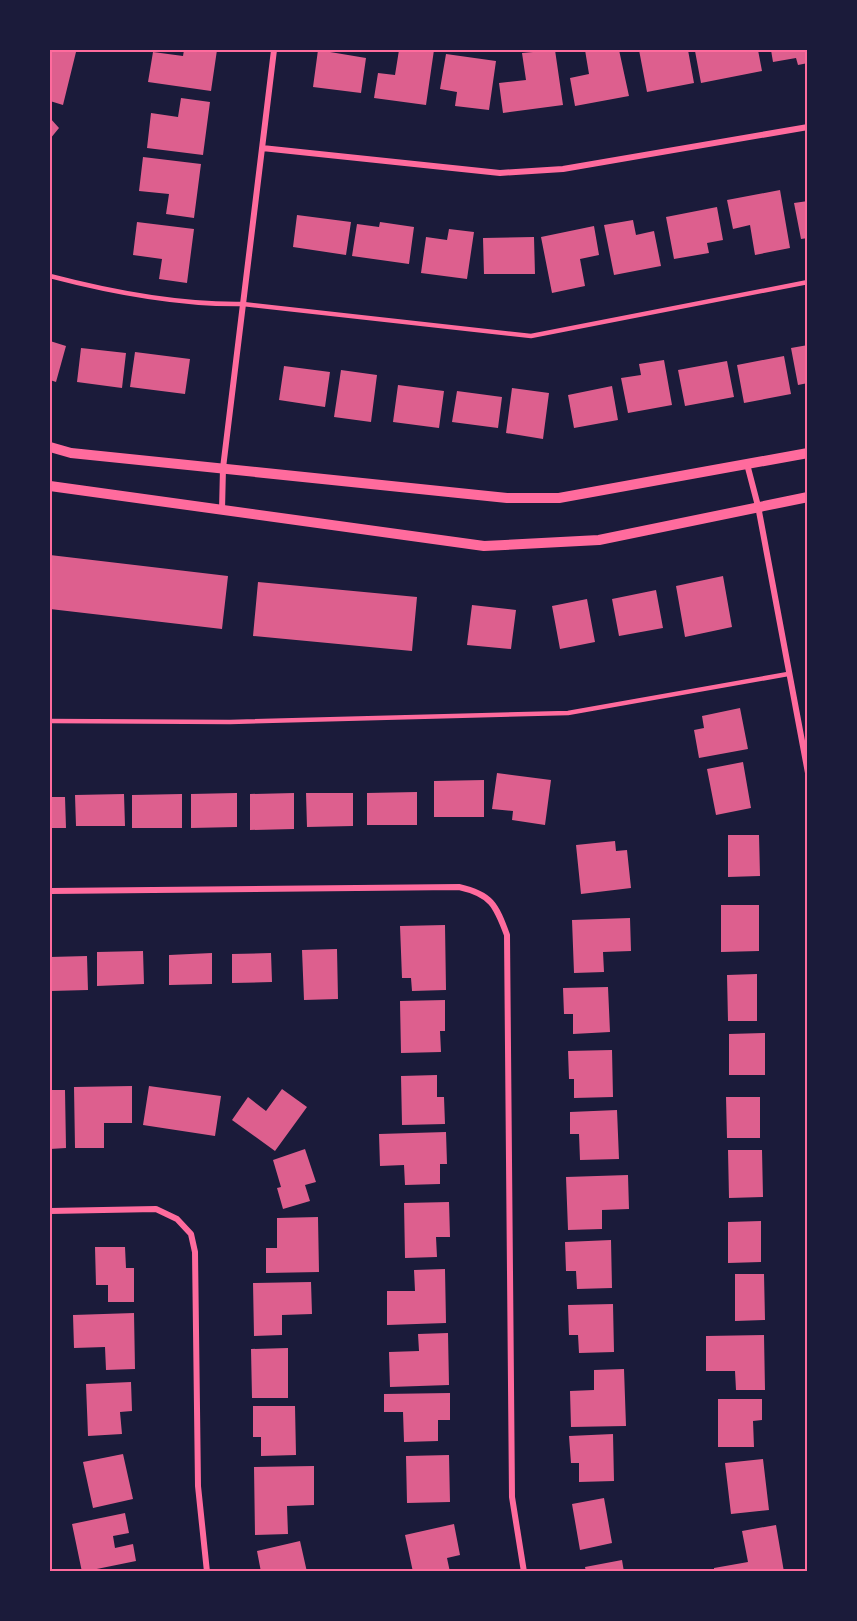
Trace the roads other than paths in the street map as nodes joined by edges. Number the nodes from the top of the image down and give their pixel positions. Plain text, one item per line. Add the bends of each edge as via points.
1 (274, 50) edge
2 (807, 127) edge
3 (262, 148) junction
4 (50, 276) edge
5 (807, 282) edge
6 (243, 304) junction
7 (50, 447) edge
8 (807, 453) edge
9 (747, 464) junction
10 (223, 468) junction
11 (50, 486) edge
12 (807, 497) edge
13 (758, 506) junction
14 (222, 510) junction
15 (788, 674) junction
16 (50, 722) edge
17 (807, 774) edge
18 (50, 891) edge
19 (50, 1211) edge
20 (207, 1572) edge
21 (524, 1572) edge

1 - 3 street
2 - 3 street via 563,169 500,173
3 - 6 street
4 - 6 lane via 98,288 219,305
5 - 6 lane via 531,336
6 - 10 street
7 - 10 street via 71,453
8 - 9 street
9 - 10 street via 559,498 507,498
9 - 13 street
10 - 14 street
11 - 14 street
12 - 13 street
13 - 14 street via 599,540 484,546
13 - 15 street
15 - 16 lane via 568,713 230,722
15 - 17 street
18 - 21 street via 459,887 477,891 492,901 507,935 512,1497
19 - 20 street via 156,1209 177,1219 191,1234 195,1252 198,1486

